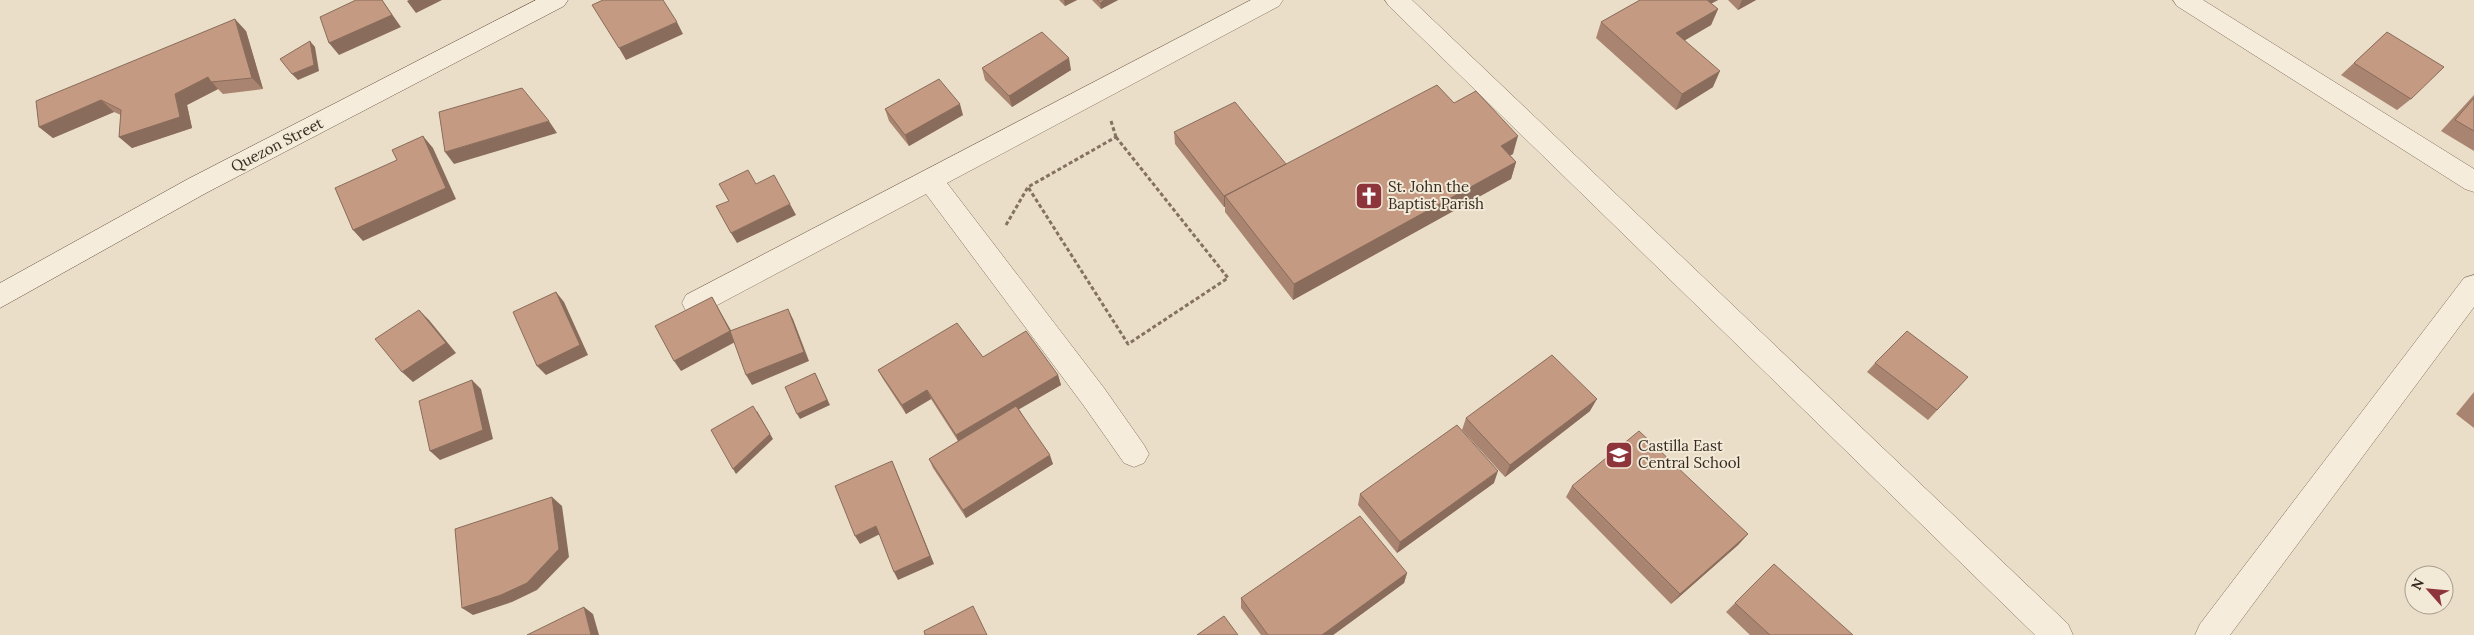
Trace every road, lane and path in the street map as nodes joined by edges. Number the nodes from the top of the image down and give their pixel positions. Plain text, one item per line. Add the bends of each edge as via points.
1 (556, 0) edge
2 (1271, 0) edge
3 (1397, 0) edge
4 (2184, 0) edge
5 (930, 180) junction
6 (2474, 182) edge
7 (1028, 187) junction
8 (987, 256) junction
9 (2474, 286) edge
10 (0, 296) edge
11 (696, 303) edge
12 (1134, 454) dead end
13 (2057, 635) edge
14 (2211, 635) edge

1 - 10 street, Quezon Street via 197,186
2 - 5 street
3 - 13 street
4 - 6 street
5 - 8 street
5 - 11 street
7 - 7 path via 1116,137 1228,278 1128,344
7 - 8 path
8 - 12 street
9 - 14 street

